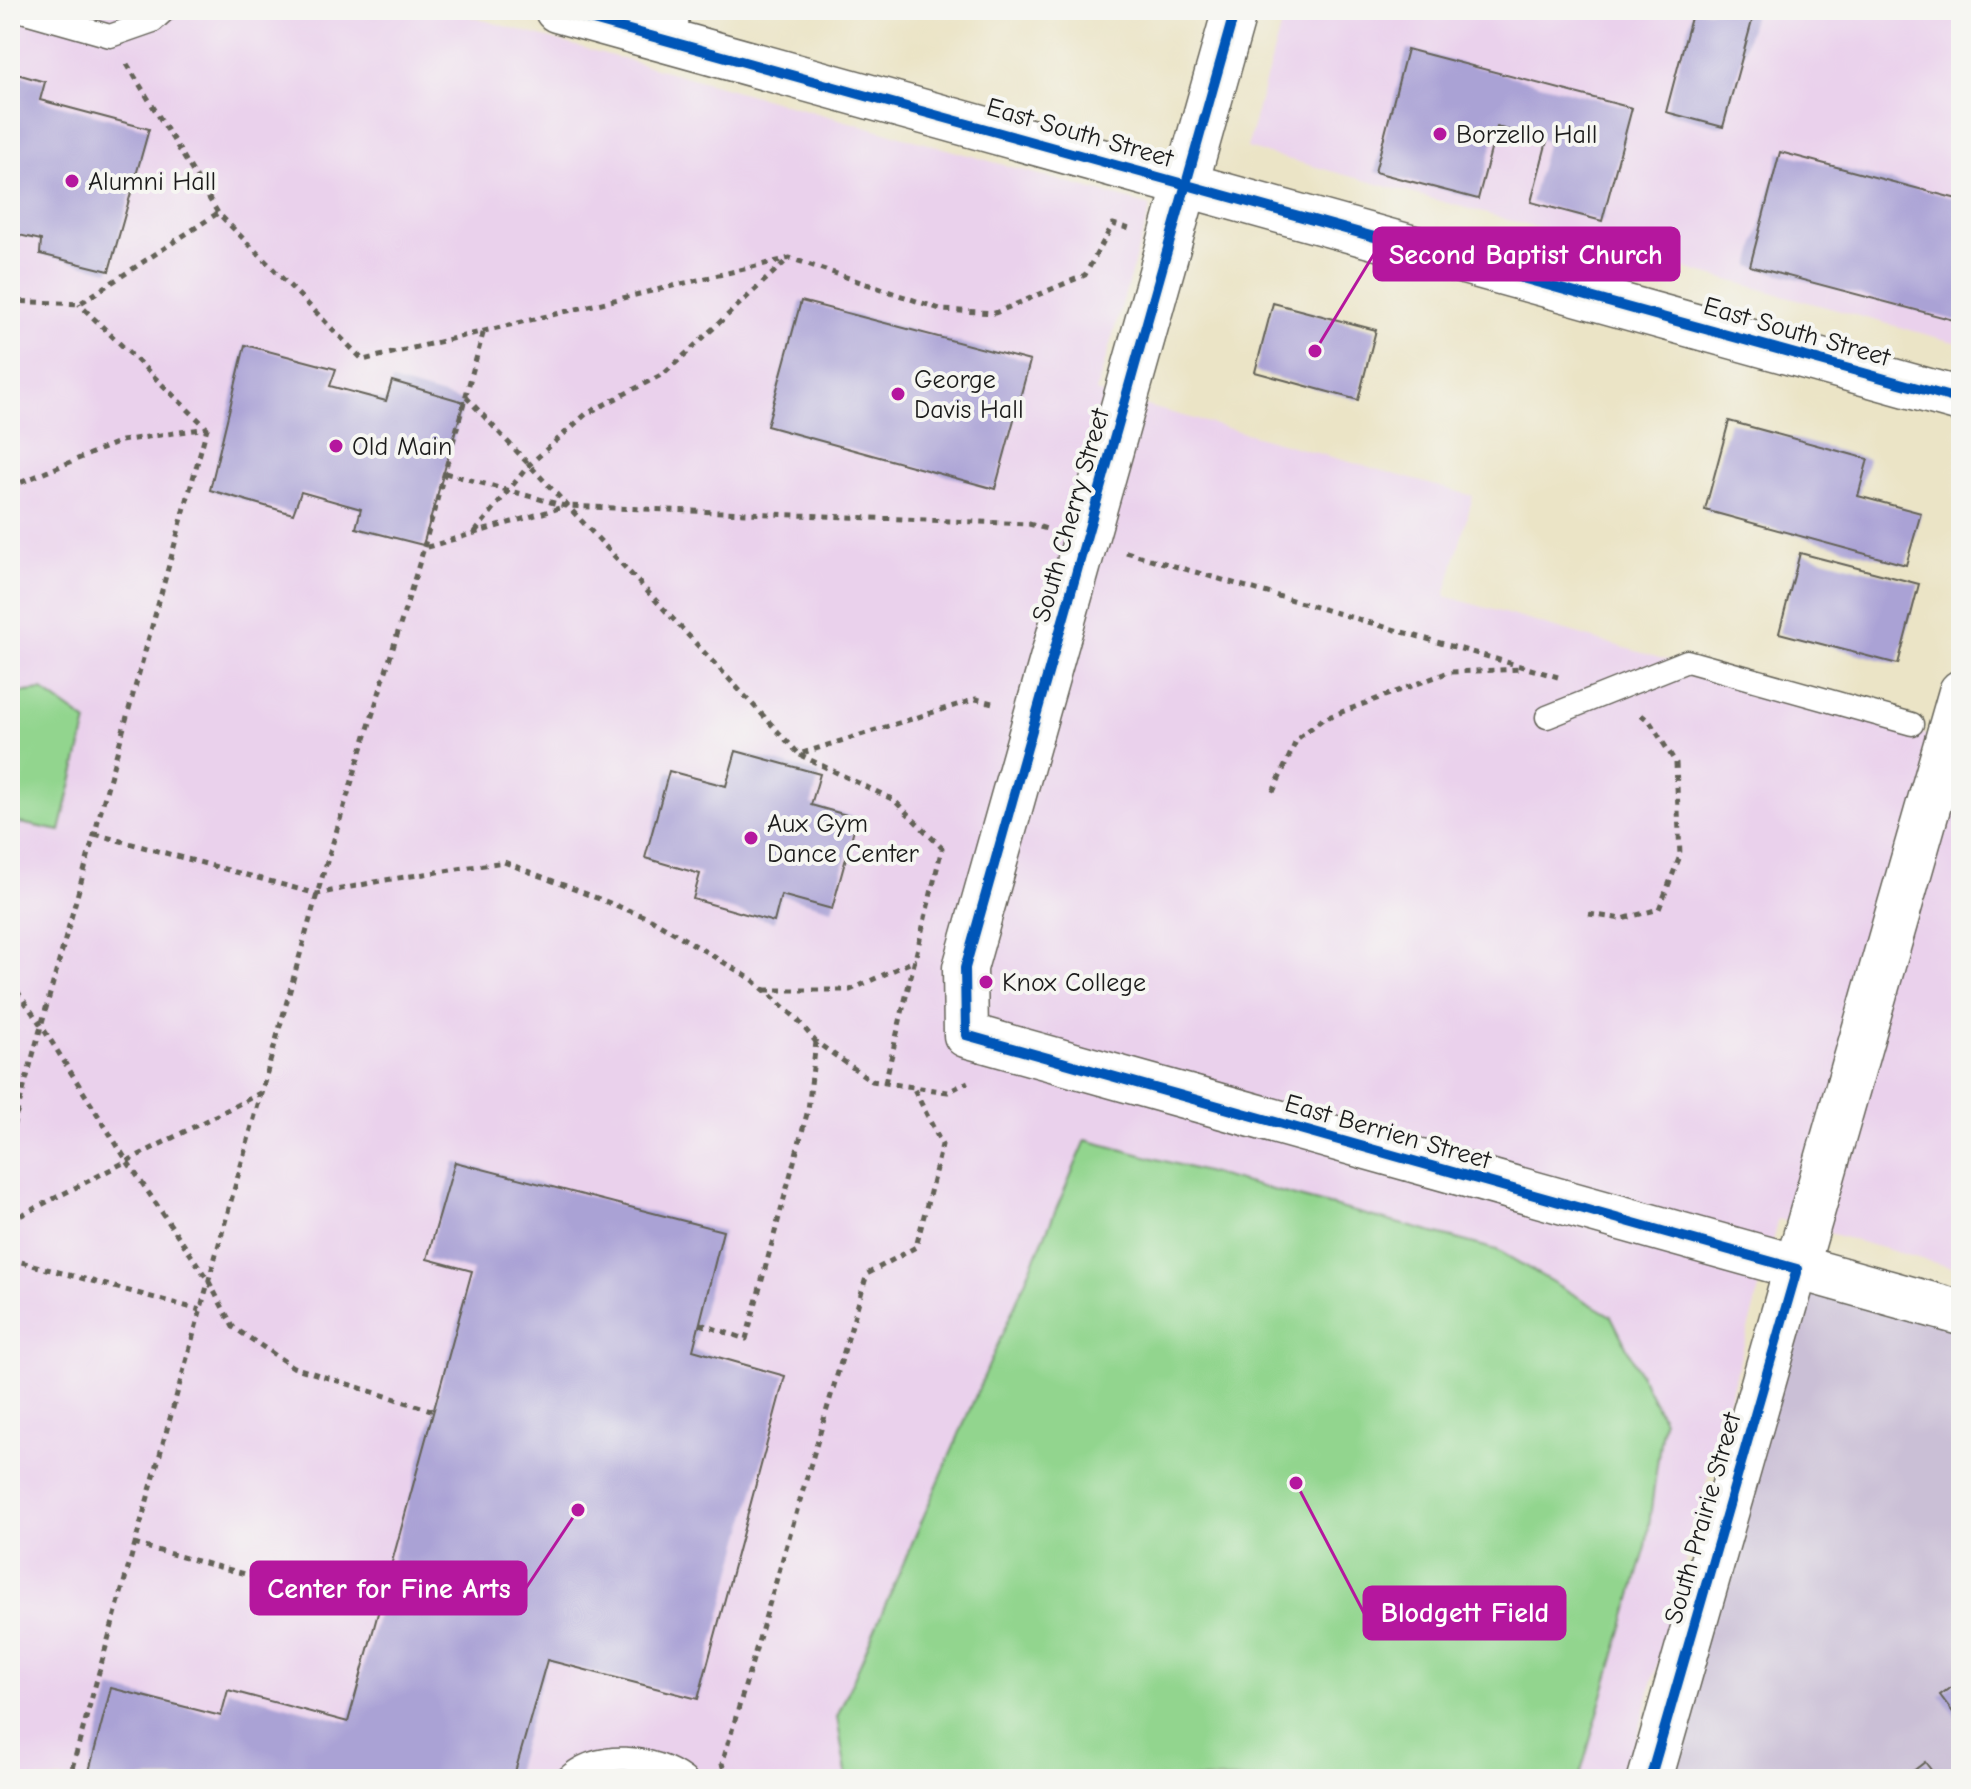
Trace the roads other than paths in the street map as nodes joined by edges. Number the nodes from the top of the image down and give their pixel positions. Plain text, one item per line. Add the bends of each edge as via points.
1 (18, 10) edge
2 (165, 10) edge
3 (557, 10) edge
4 (1235, 10) edge
5 (676, 26) edge
6 (1187, 184) junction
7 (1961, 400) edge
8 (1961, 692) edge
9 (1547, 717) dead end
10 (1912, 724) dead end
11 (966, 1035) joint
12 (1797, 1269) junction
13 (1961, 1313) edge
14 (566, 1779) edge
15 (685, 1779) edge
16 (1650, 1779) edge

1 - 2 lane via 110,36 153,21
3 - 5 street, East South Street
4 - 6 street, South Cherry Street
5 - 6 street, East South Street
6 - 7 street, East South Street
6 - 11 street, South Cherry Street via 965,968
8 - 12 street, South Prairie Street
9 - 10 lane via 1687,661
11 - 12 street, East Berrien Street
12 - 13 street, East Berrien Street
12 - 16 street, South Prairie Street
14 - 15 lane via 603,1761 637,1758 670,1768

